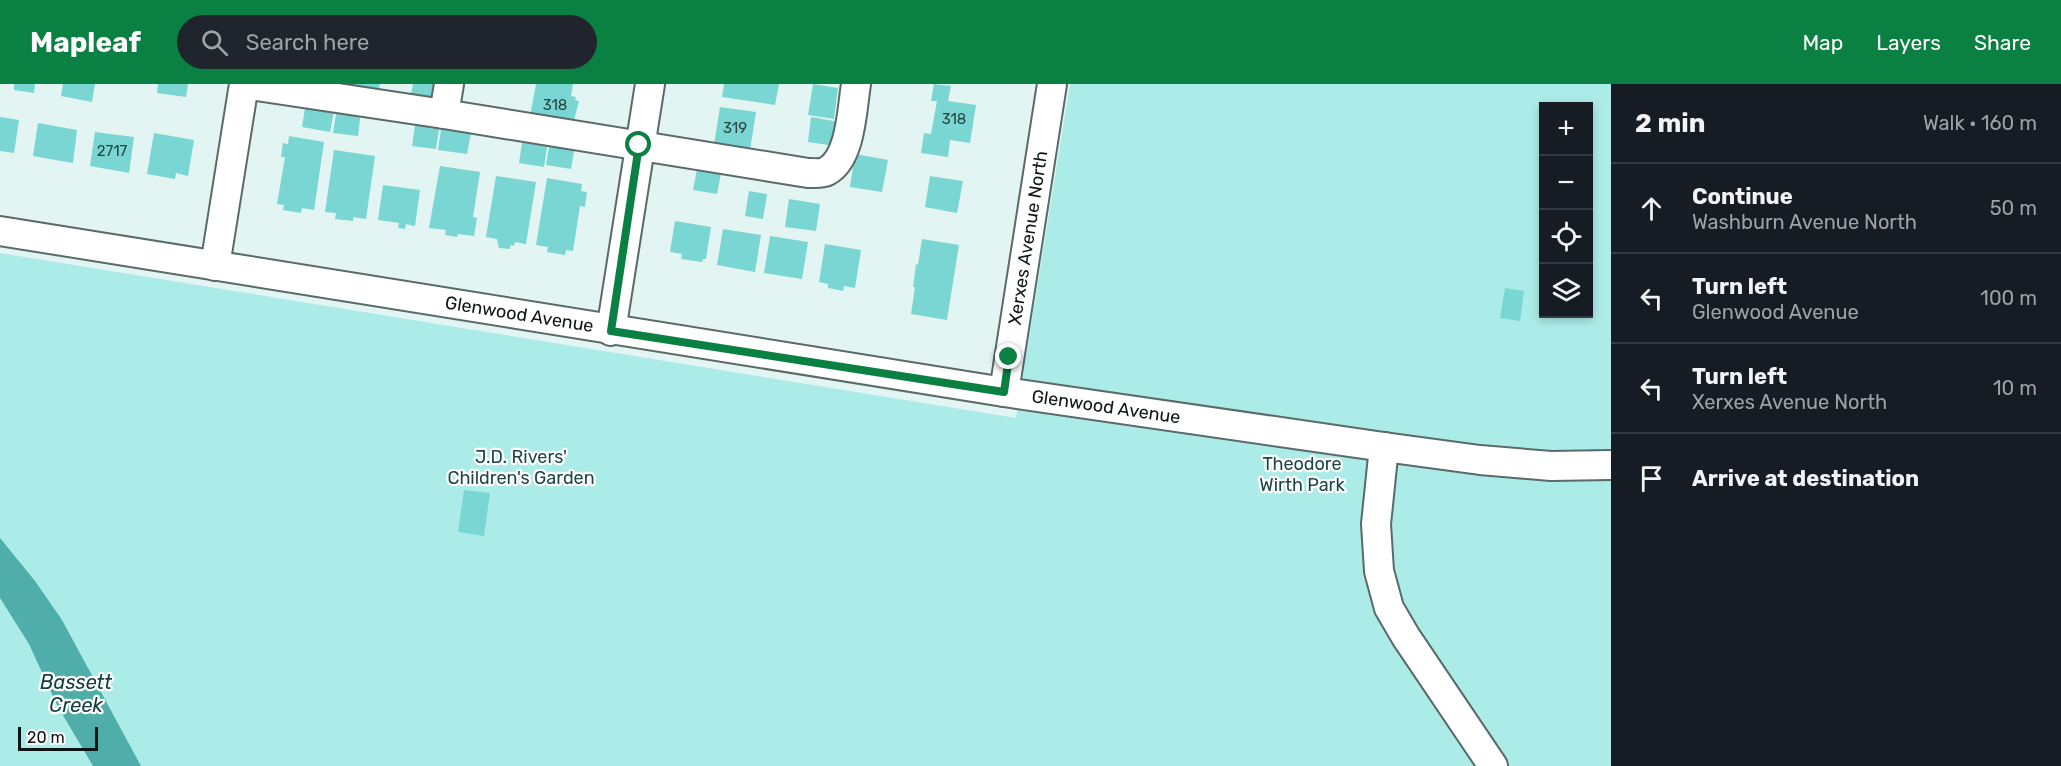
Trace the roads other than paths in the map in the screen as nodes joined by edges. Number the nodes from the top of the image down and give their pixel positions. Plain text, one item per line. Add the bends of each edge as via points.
1 (244, 84) edge
2 (449, 84) edge
3 (650, 84) edge
4 (856, 84) edge
5 (1052, 84) edge
6 (444, 114) junction
7 (639, 145) junction
8 (0, 231) edge
9 (215, 266) junction
10 (611, 331) junction
11 (1004, 392) junction
12 (1384, 447) junction
13 (1611, 465) edge
14 (1493, 766) edge

1 - 6 street
1 - 9 street
2 - 6 street
3 - 7 street
4 - 7 street via 846,147 838,163 825,172 808,173
5 - 11 street, Xerxes Avenue North
6 - 7 street
7 - 10 street
8 - 9 street, Glenwood Avenue
9 - 10 street, Glenwood Avenue
10 - 11 street, Glenwood Avenue
11 - 12 street, Glenwood Avenue
12 - 13 street, Glenwood Avenue via 1551,466
12 - 14 street via 1376,524 1379,571 1389,608

